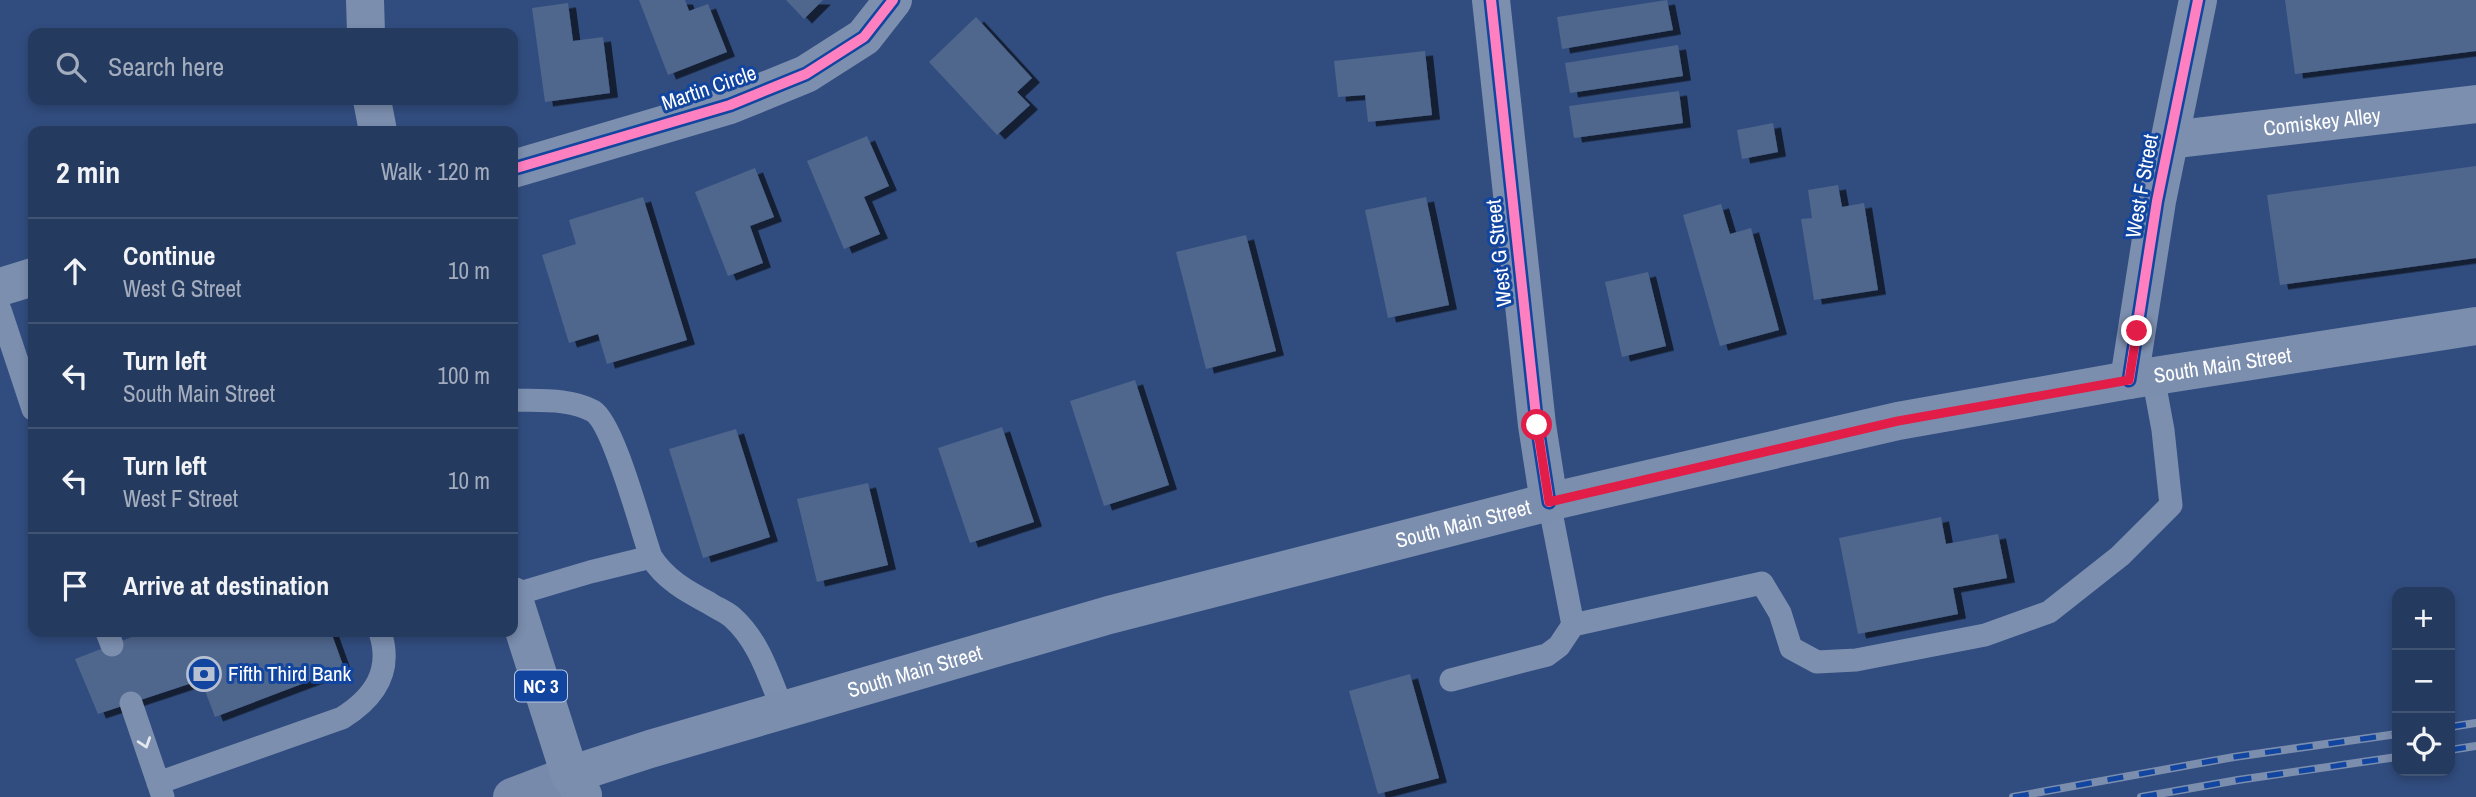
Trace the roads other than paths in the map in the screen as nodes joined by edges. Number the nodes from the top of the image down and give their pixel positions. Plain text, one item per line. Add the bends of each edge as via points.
1 (365, 0) edge
2 (893, 0) edge
3 (1491, 0) edge
4 (2198, 0) edge
5 (366, 28) edge
6 (2476, 104) edge
7 (373, 105) edge
8 (377, 126) edge
9 (2169, 140) junction
10 (518, 168) edge
11 (28, 279) edge
12 (0, 287) edge
13 (0, 310) edge
14 (2476, 326) edge
15 (2141, 378) junction
16 (28, 392) edge
17 (518, 400) edge
18 (1549, 502) junction
19 (651, 557) junction
20 (518, 594) edge
21 (518, 611) edge
22 (1573, 625) junction
23 (381, 637) edge
24 (1451, 680) dead end
25 (131, 703) dead end
26 (783, 710) junction
27 (160, 790) edge
28 (574, 790) edge
29 (512, 797) edge

1 - 5 main road
2 - 10 street, Martin Circle via 864,37 806,74 730,105
3 - 18 street, West G Street
4 - 9 street, West F Street
6 - 9 street, Comiskey Alley
7 - 8 main road
9 - 15 street, West F Street via 2157,201
11 - 12 street
13 - 16 lane
14 - 15 main road, South Main Street
15 - 18 main road, South Main Street via 1898,421
15 - 22 lane via 2162,430 2171,505 2120,556 2049,612 1985,635 1856,660 1817,662 1791,648 1780,613 1762,583
17 - 19 lane via 565,402 594,412 610,434
18 - 22 lane
18 - 26 main road, South Main Street via 1110,615
19 - 20 lane
19 - 26 lane via 662,573 730,615 748,633
21 - 28 main road, NC 3
22 - 24 lane via 1547,655
23 - 27 lane via 384,666 374,691 360,707
25 -> 27 lane
26 - 28 main road, South Main Street
28 - 29 main road, South Main Street

